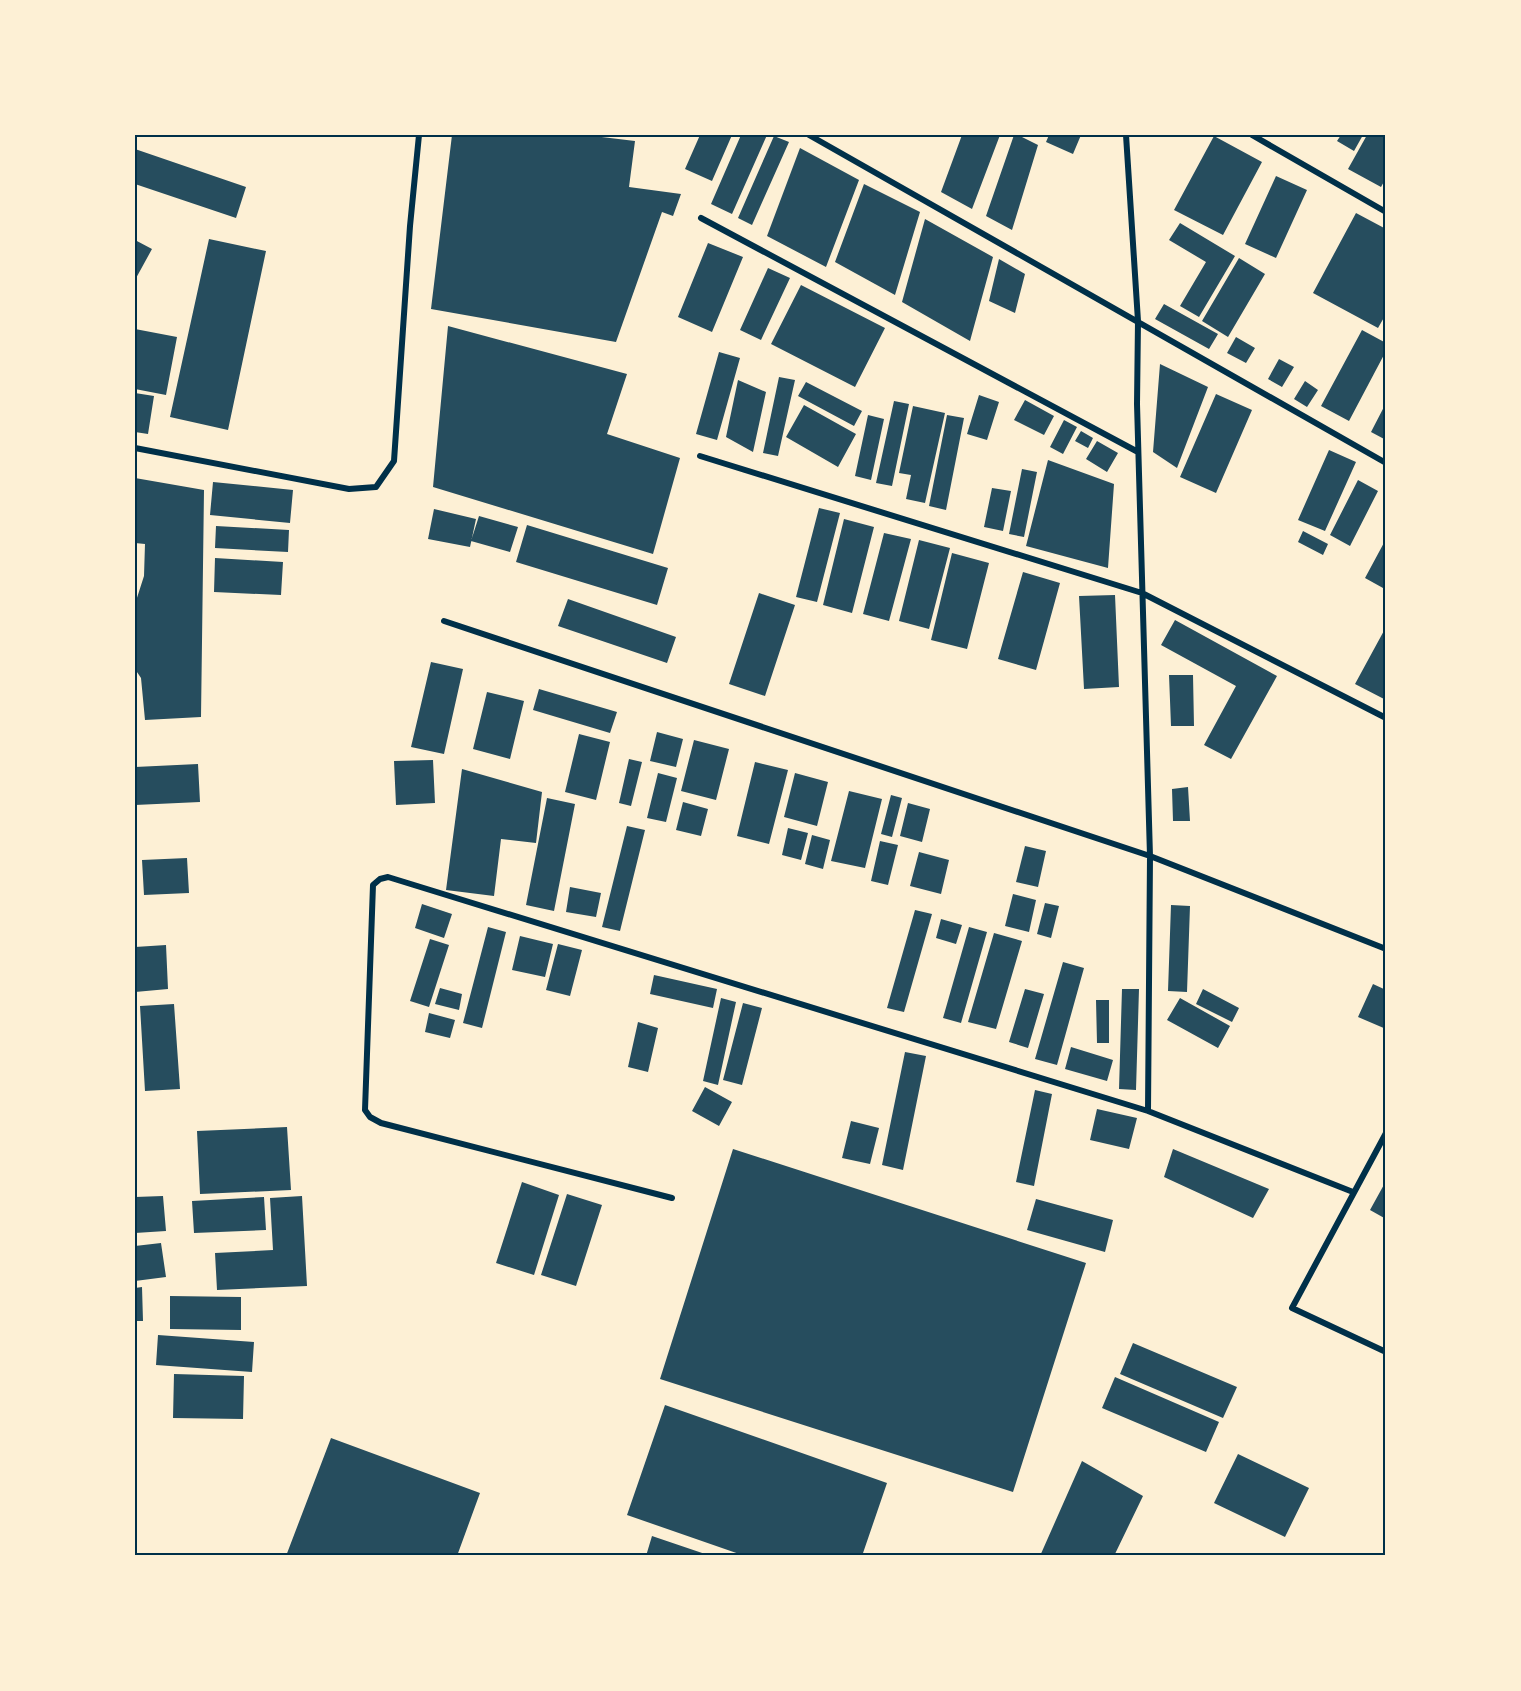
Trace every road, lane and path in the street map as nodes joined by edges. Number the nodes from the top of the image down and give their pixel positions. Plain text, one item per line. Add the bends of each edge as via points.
1 (419, 135) edge
2 (809, 135) edge
3 (1126, 135) edge
4 (1252, 135) edge
5 (1386, 212) edge
6 (701, 218) dead end
7 (1138, 321) junction
8 (135, 448) edge
9 (1138, 452) junction
10 (700, 456) dead end
11 (1386, 464) edge
12 (1142, 593) junction
13 (444, 621) dead end
14 (1386, 718) edge
15 (1150, 856) junction
16 (1386, 949) edge
17 (1148, 1111) junction
18 (1386, 1132) edge
19 (1353, 1192) junction
20 (672, 1198) dead end
21 (1386, 1352) edge

1 - 8 street via 394,461 376,487 349,489
2 - 7 street
3 - 7 street
4 - 5 street
6 - 9 street
7 - 9 street
7 - 11 street
9 - 12 street
10 - 12 street
12 - 14 street
12 - 15 street
13 - 15 street
15 - 16 street
15 - 17 street
17 - 19 street
17 - 20 street via 388,877 373,885 365,1110 370,1117
18 - 19 street
19 - 21 street via 1292,1308

